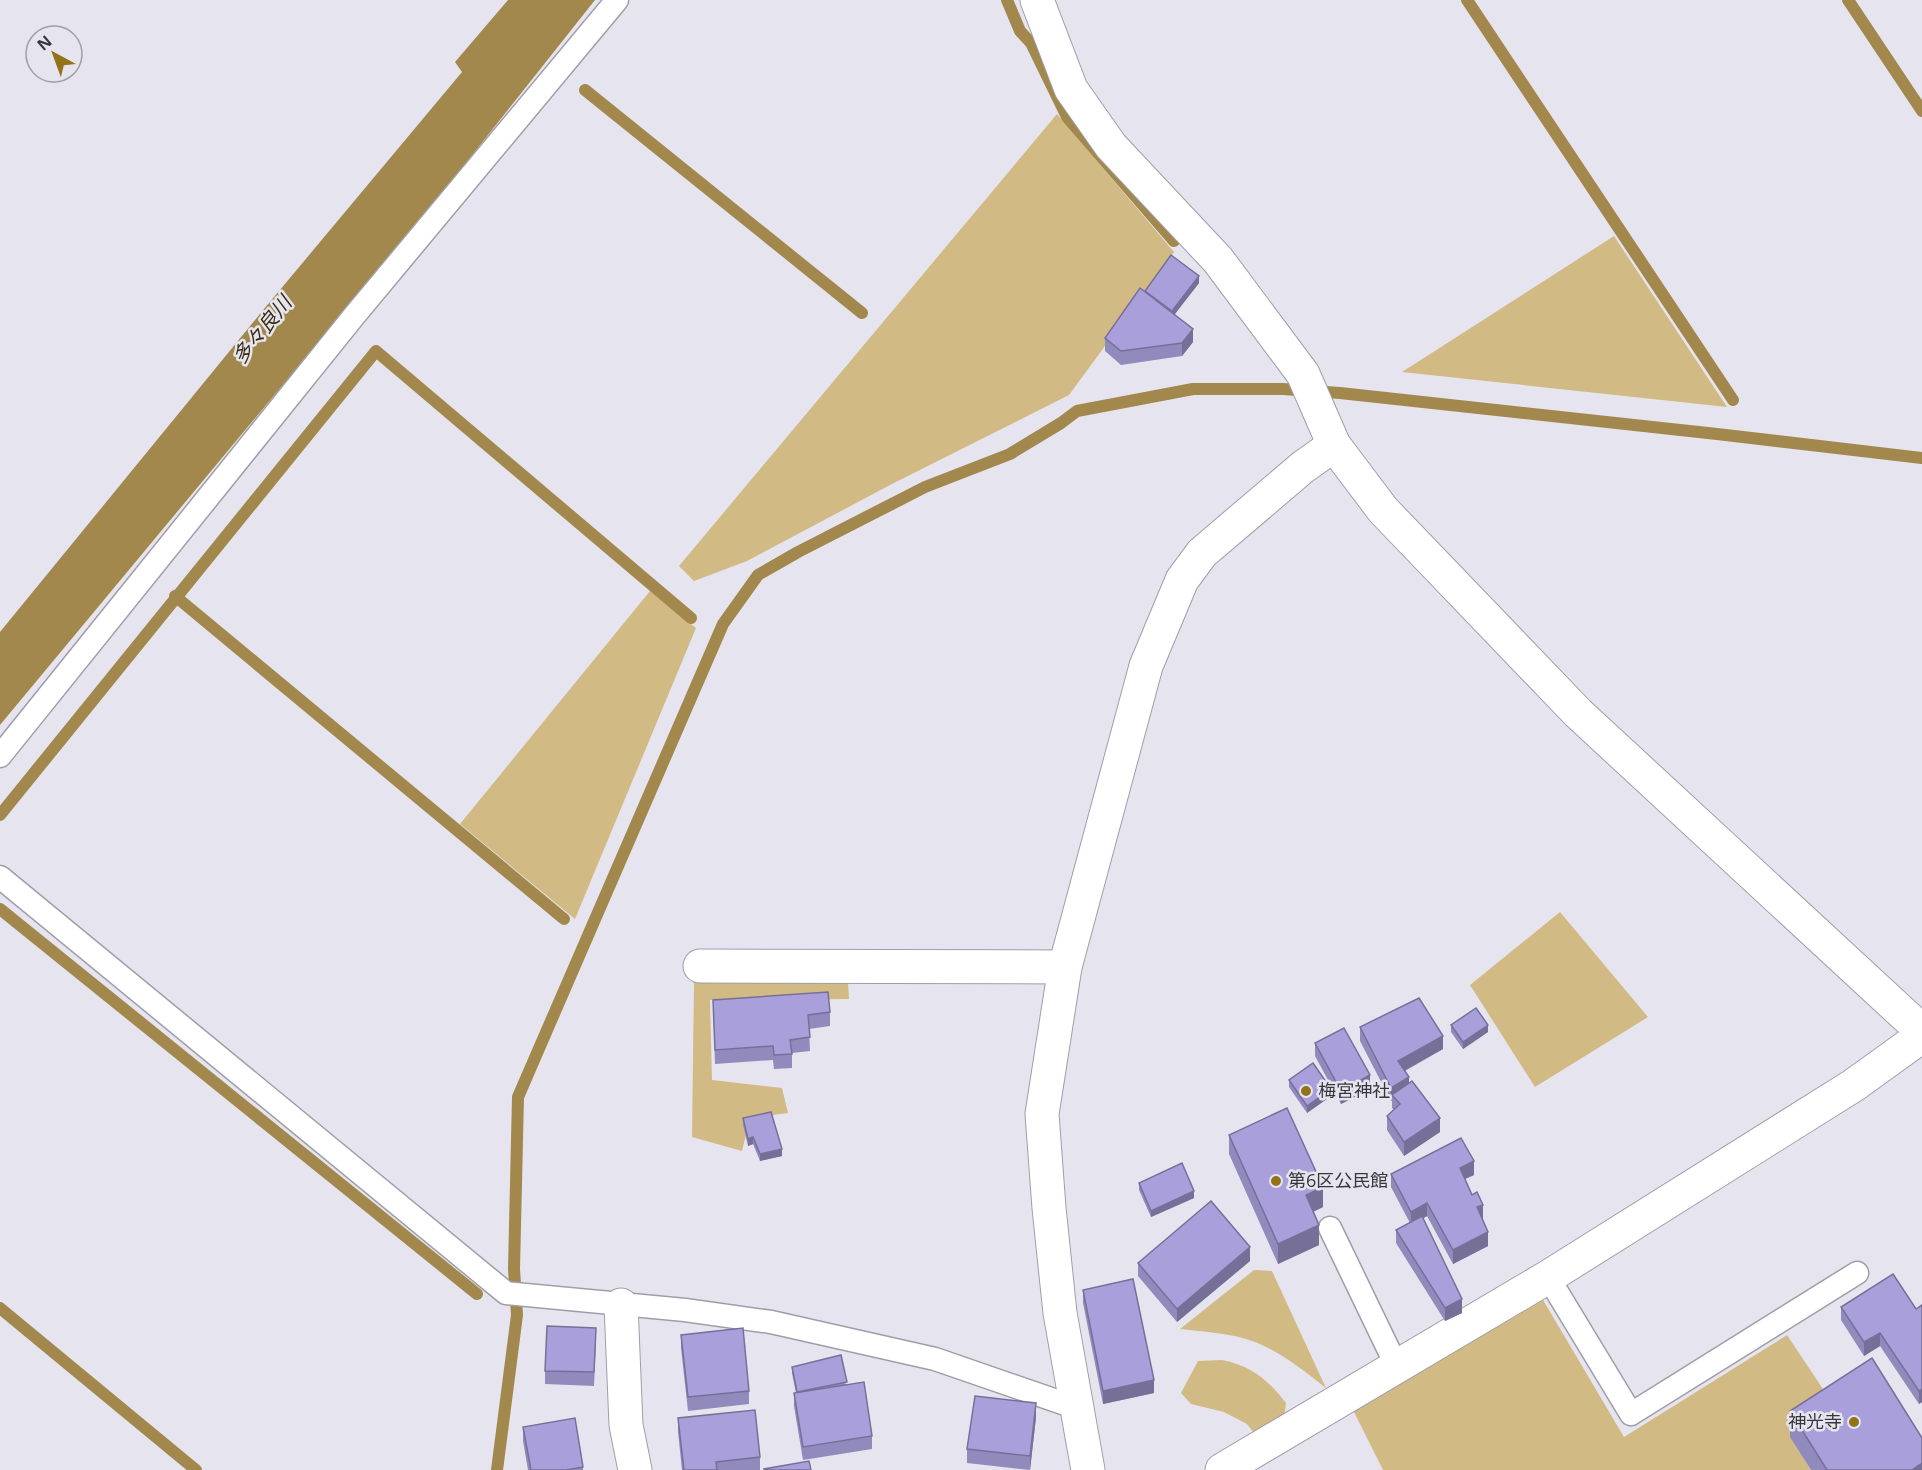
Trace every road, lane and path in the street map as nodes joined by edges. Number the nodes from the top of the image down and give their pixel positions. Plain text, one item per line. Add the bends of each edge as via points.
1 (617, 0) edge
2 (1037, 0) edge
3 (1334, 445) junction
4 (0, 756) edge
5 (0, 877) edge
6 (700, 966) dead end
7 (1065, 967) junction
8 (1919, 1025) edge
9 (1330, 1228) dead end
10 (1857, 1272) dead end
11 (1548, 1277) junction
12 (621, 1305) junction
13 (1397, 1366) junction
14 (1077, 1408) junction
15 (635, 1470) edge
16 (1088, 1470) edge
17 (1222, 1470) edge

1 - 4 lane via 354,316
2 - 3 street via 1071,89 1111,146 1218,260 1304,374
3 - 7 street via 1202,553 1182,580 1146,666
3 - 8 street via 1383,510 1578,713
5 - 12 lane via 506,1293
6 - 7 street
7 - 14 street via 1042,1114 1060,1313
8 - 11 street via 1854,1085
9 - 13 lane
10 - 11 lane via 1631,1414
11 - 13 street
12 - 14 lane via 739,1317 851,1339 935,1359
12 - 15 street via 626,1425
13 - 17 street
14 - 16 street

